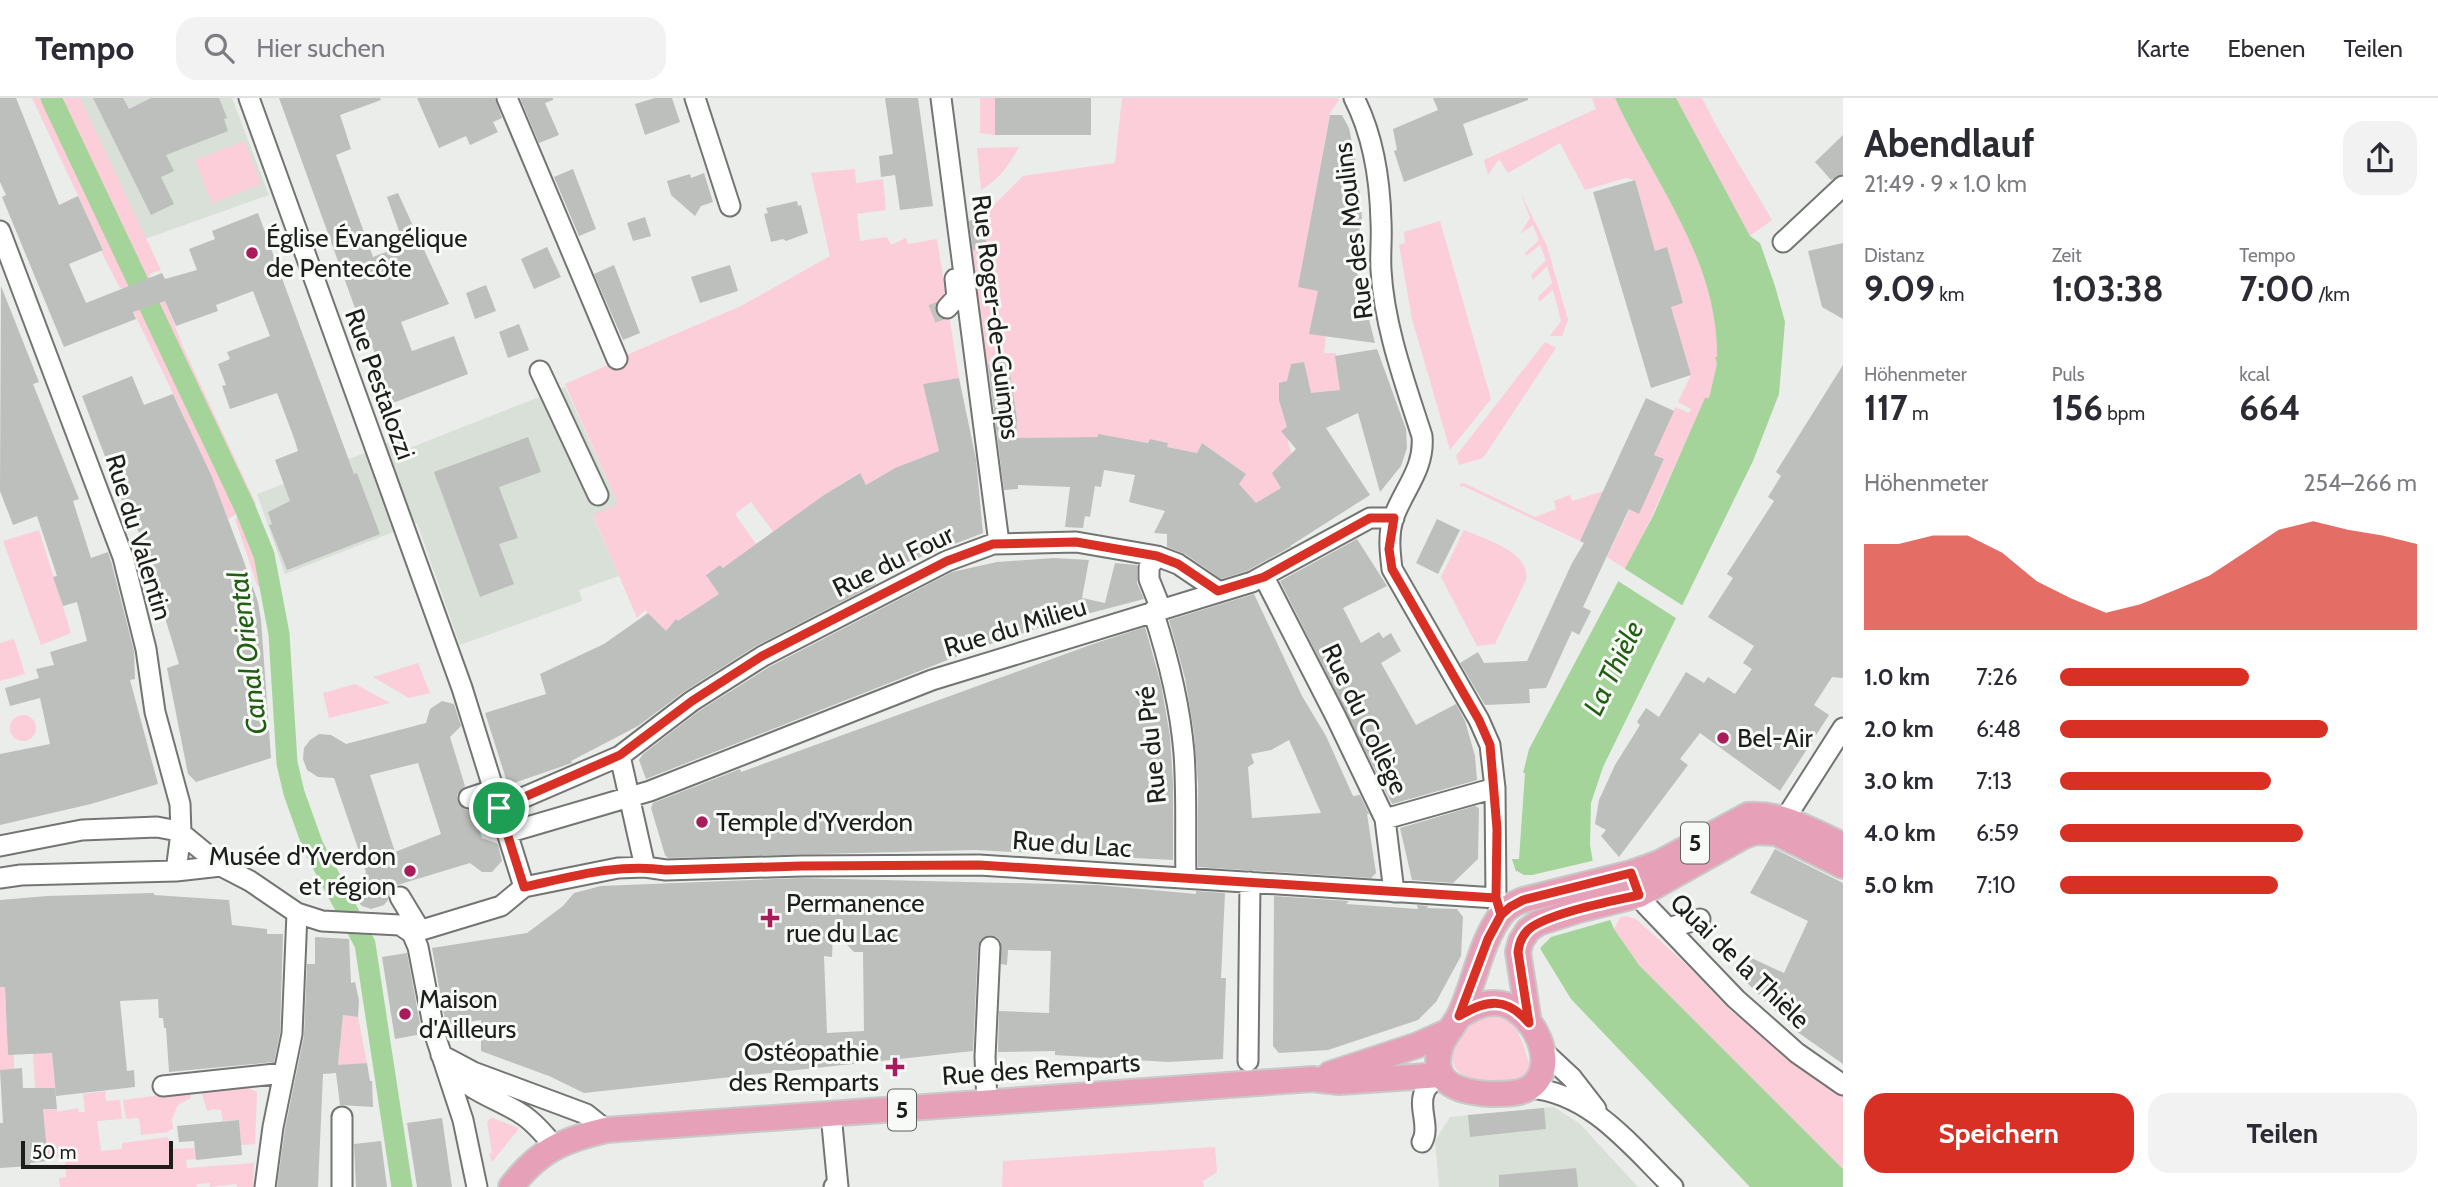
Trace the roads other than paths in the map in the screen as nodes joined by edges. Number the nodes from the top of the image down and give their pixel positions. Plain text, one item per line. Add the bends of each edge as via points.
1 (250, 98) edge
2 (507, 98) edge
3 (695, 98) edge
4 (942, 98) edge
5 (1354, 98) edge
6 (1843, 186) edge
7 (730, 206) dead end
8 (957, 213) junction
9 (0, 231) edge
10 (1783, 242) dead end
11 (947, 308) dead end
12 (617, 359) dead end
13 (540, 371) dead end
14 (598, 495) dead end
15 (1394, 518) junction
16 (999, 542) junction
17 (1157, 556) junction
18 (1264, 577) junction
19 (1218, 591) junction
20 (1157, 610) junction
21 (1843, 728) edge
22 (620, 755) junction
23 (1495, 788) junction
24 (469, 798) dead end
25 (629, 798) junction
26 (496, 799) junction
27 (1385, 819) junction
28 (1780, 826) junction
29 (181, 833) junction
30 (507, 833) junction
31 (1843, 845) edge
32 (0, 846) edge
33 (221, 866) junction
34 (1843, 866) edge
35 (645, 867) junction
36 (176, 871) junction
37 (0, 878) edge
38 (1186, 878) junction
39 (1250, 882) junction
40 (1635, 884) junction
41 (524, 887) junction
42 (1609, 891) junction
43 (1394, 892) junction
44 (400, 897) dead end
45 (1505, 905) junction
46 (297, 913) junction
47 (1700, 919) dead end
48 (1668, 928) junction
49 (416, 932) junction
50 (990, 947) dead end
51 (1529, 1023) junction
52 (1453, 1024) junction
53 (1542, 1051) junction
54 (441, 1055) junction
55 (1248, 1061) dead end
56 (284, 1073) junction
57 (1441, 1075) junction
58 (1312, 1079) junction
59 (1843, 1085) edge
60 (163, 1086) dead end
61 (1530, 1088) junction
62 (987, 1102) junction
63 (831, 1114) junction
64 (342, 1117) dead end
65 (1605, 1121) junction
66 (606, 1130) junction
67 (1422, 1142) dead end
68 (554, 1146) junction
69 (265, 1187) edge
70 (342, 1187) edge
71 (477, 1187) edge
72 (511, 1187) edge
73 (836, 1187) edge
74 (1673, 1187) edge

1 - 26 street, Rue Pestalozzi via 462,688
2 - 12 street
3 - 7 street
4 - 8 street, Rue Roger-de-Guimps
5 - 15 street, Rue des Moulins via 1370,134 1378,177 1381,272 1391,332 1422,436 1416,474
6 - 10 street
8 - 11 street via 949,240 957,297
8 - 16 street, Rue Roger-de-Guimps
9 - 29 street, Rue du Valentin via 123,557 146,649 155,712 178,796
13 - 14 street
15 - 18 street, Rue du Milieu via 1370,518
15 - 23 street, Rue des Moulins via 1389,549 1392,569 1479,720 1490,745
16 - 17 street, Rue du Four via 1076,542
16 - 22 street, Rue du Four via 947,561 762,656
17 - 19 street, Rue du Four via 1178,564
17 - 20 street, Rue du Pré via 1149,567 1149,579
18 - 19 street, Rue du Milieu
18 - 27 street, Rue du Collège
19 - 20 street, Rue du Milieu
20 - 25 street, Rue du Milieu via 932,680
20 - 38 street, Rue du Pré via 1184,754
21 - 28 street
22 - 25 street
22 - 26 street, Rue du Four
23 - 27 street
23 - 45 street, Rue des Moulins
24 - 26 street, Rue du Four
25 - 30 street, Rue du Milieu
25 - 35 street
26 - 30 street, Rue Pestalozzi
27 - 43 street, Rue du Collège
28 - 31 main road, 5
28 - 34 main road, 5
28 - 40 main road, 5 via 1765,813 1748,815 1659,863
29 - 32 street via 157,827 106,828
29 - 33 street
29 - 36 street, Rue du Valentin
30 - 41 street, Rue Pestalozzi
33 - 36 street
33 - 46 street
35 - 38 street, Rue du Lac via 979,865
35 - 41 street, Rue du Lac
36 - 37 street
38 - 39 street, Rue du Lac
39 - 43 street, Rue du Lac
39 - 55 street
40 - 42 main road, 5
40 - 48 street, Quai de la Thièle
41 - 49 street via 501,906
42 - 45 main road, 5
42 - 51 main road, 5 via 1538,923 1521,941 1518,952
43 - 45 street, Rue du Lac
44 - 49 street
45 - 52 main road
46 - 49 street via 322,921 400,925
46 - 56 street via 292,1034
47 - 48 street
48 - 59 street, Quai de la Thièle via 1736,999 1797,1053
49 - 54 street
50 - 62 street
51 - 52 main road via 1517,1010 1495,1003 1482,1005
51 - 53 main road
52 - 57 main road via 1440,1048
52 - 58 main road, Rue des Remparts / 5 via 1419,1045
53 - 61 main road via 1543,1072
53 - 65 street via 1585,1093
54 - 66 street via 473,1072 586,1114
54 - 68 street via 461,1080 523,1115
54 - 71 street via 463,1120
56 - 60 street
56 - 69 street
57 - 58 main road, Rue des Remparts / 5 via 1339,1082
57 - 61 main road via 1454,1087 1473,1092 1511,1094
57 - 67 street via 1423,1097 1426,1135
58 - 62 main road, Rue des Remparts / 5
61 - 65 street via 1560,1093
62 - 63 main road, Rue des Remparts / 5
63 - 66 main road, Rue des Remparts / 5
63 - 73 street
64 - 70 street
65 - 74 street
66 - 68 main road, Rue des Remparts / 5
68 - 72 main road, Rue des Remparts / 5

